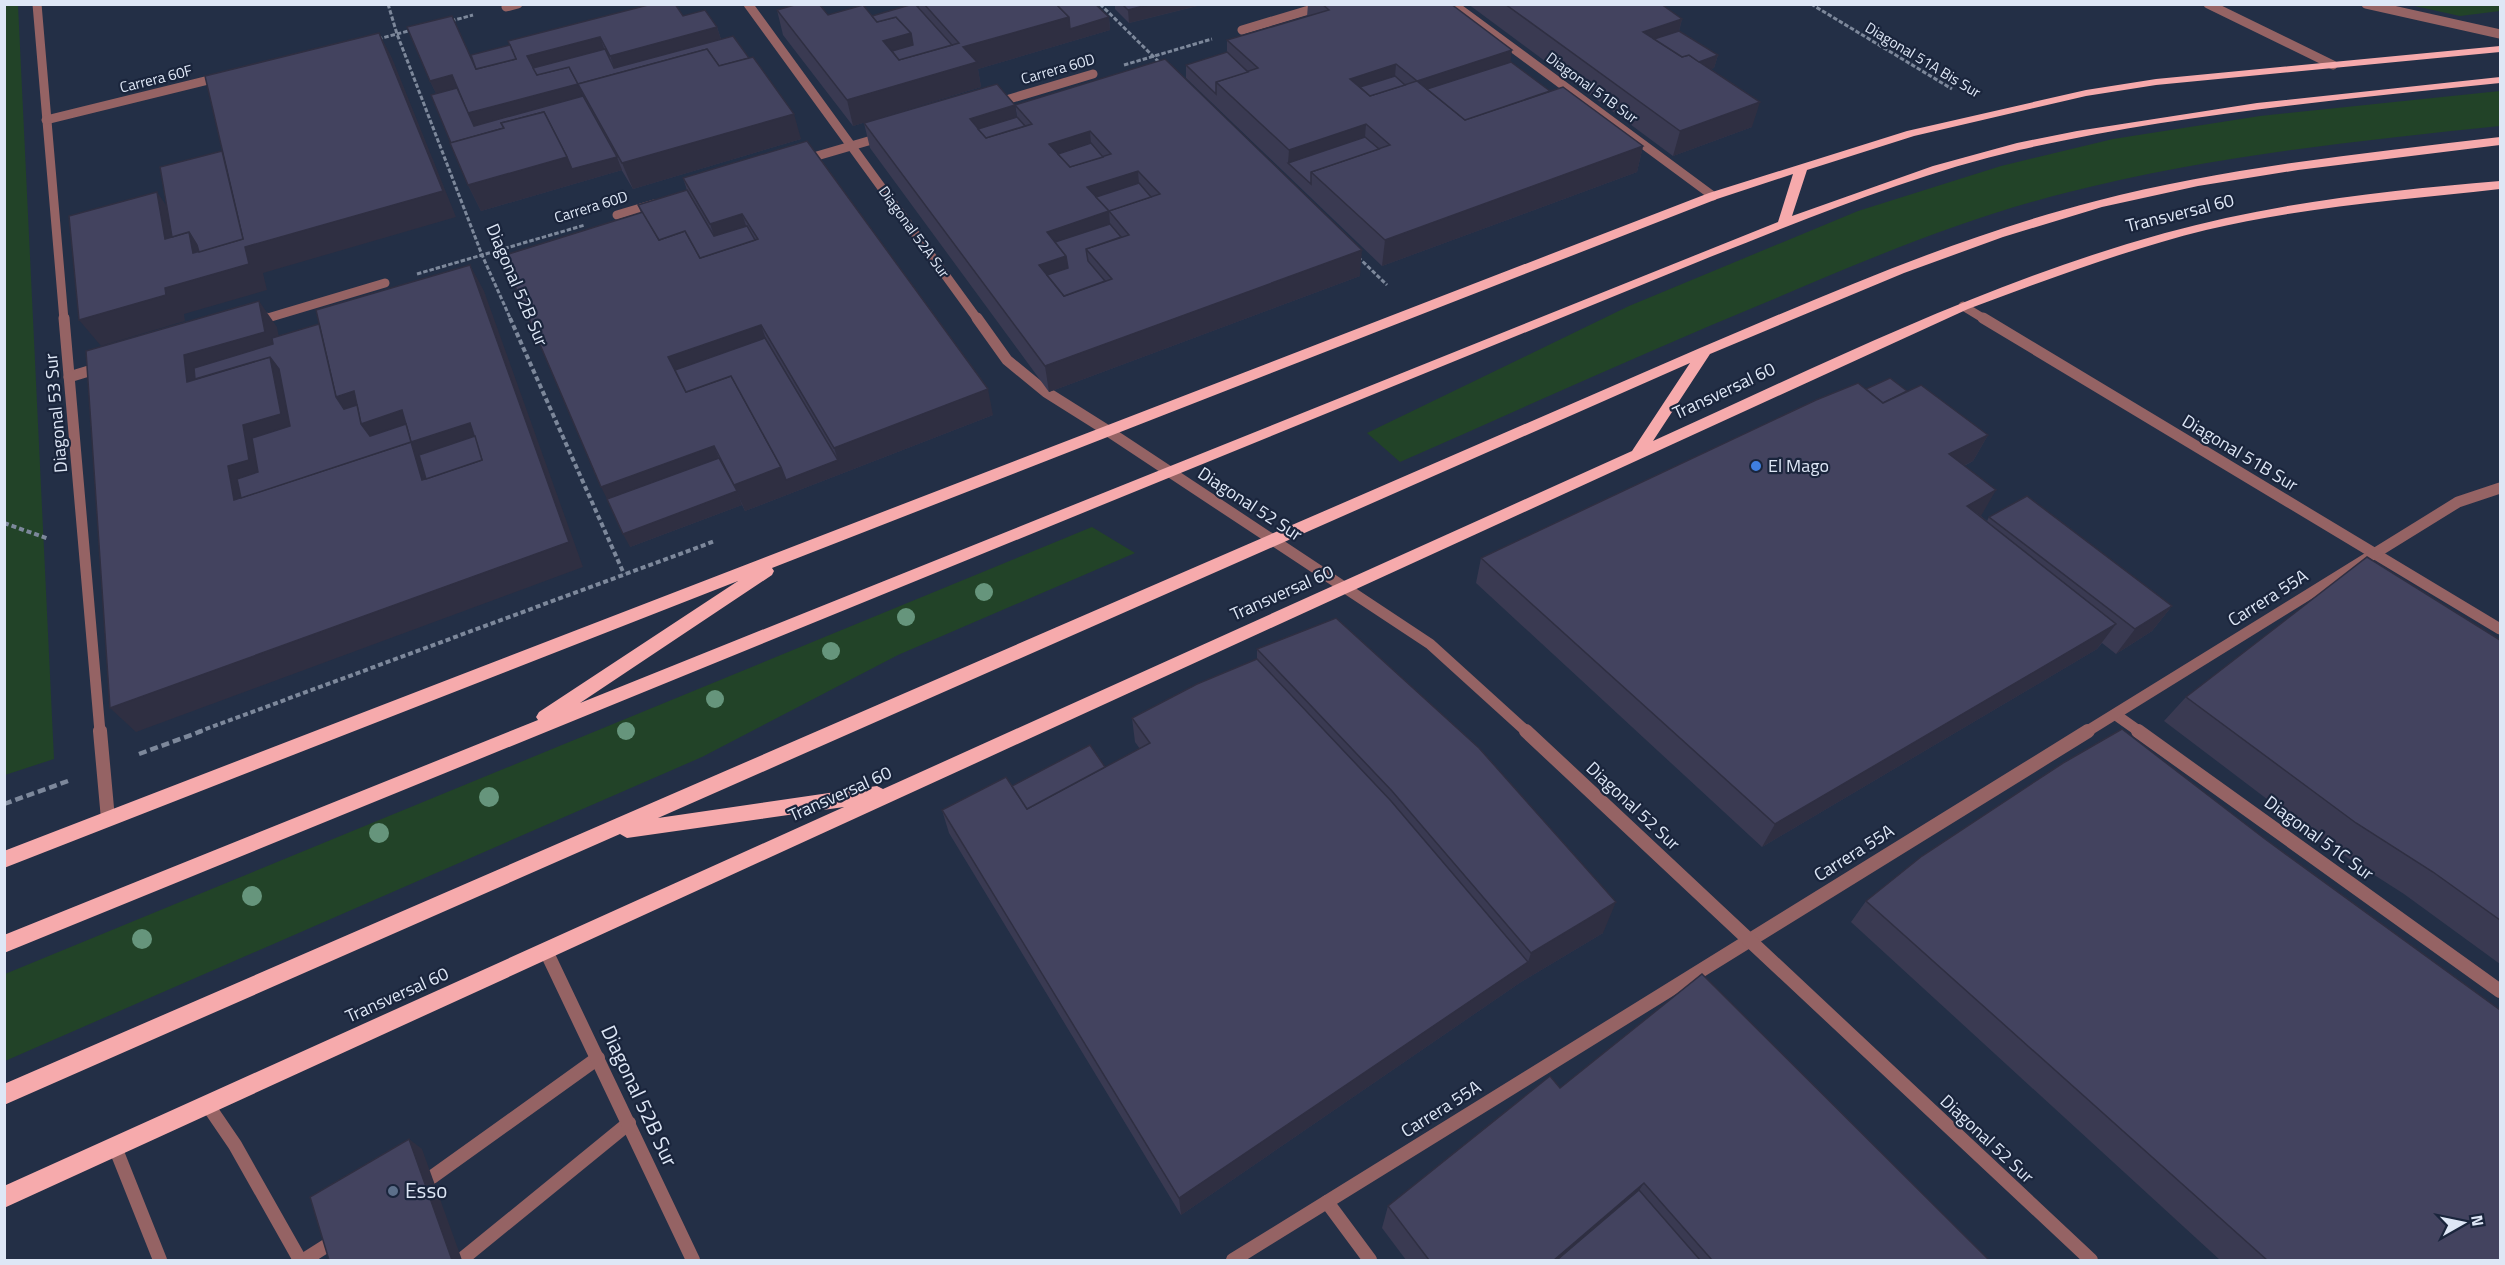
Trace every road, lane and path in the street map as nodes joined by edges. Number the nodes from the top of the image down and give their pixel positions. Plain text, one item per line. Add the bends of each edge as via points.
1 (36, 4) edge
2 (388, 4) edge
3 (518, 4) edge
4 (748, 4) edge
5 (1100, 4) edge
6 (1329, 4) edge
7 (1453, 4) edge
8 (1811, 4) edge
9 (2208, 4) edge
10 (2366, 4) edge
11 (506, 7) joint
12 (451, 21) edge
13 (419, 29) edge
14 (1242, 30) joint
15 (397, 34) junction
16 (2500, 34) edge
17 (374, 40) edge
18 (2500, 49) edge
19 (1153, 56) junction
20 (2333, 65) junction
21 (1170, 73) edge
22 (1093, 74) joint
23 (226, 76) edge
24 (2500, 80) edge
25 (983, 107) edge
26 (1993, 114) junction
27 (46, 120) junction
28 (894, 133) edge
29 (2500, 141) edge
30 (850, 146) junction
31 (795, 162) edge
32 (1802, 166) junction
33 (2500, 185) edge
34 (1713, 196) junction
35 (662, 202) edge
36 (617, 215) joint
37 (1783, 224) junction
38 (1355, 254) edge
39 (482, 255) junction
40 (384, 283) joint
41 (1963, 306) junction
42 (1414, 312) junction
43 (249, 324) edge
44 (1705, 351) junction
45 (114, 364) edge
46 (69, 377) junction
47 (1107, 431) junction
48 (1637, 455) junction
49 (1168, 472) junction
50 (2500, 488) edge
51 (725, 538) dead end
52 (1273, 541) junction
53 (792, 554) junction
54 (2375, 554) junction
55 (624, 575) junction
56 (1345, 588) junction
57 (2500, 630) edge
58 (2116, 715) junction
59 (513, 738) junction
60 (104, 768) junction
61 (897, 791) junction
62 (4, 804) edge
63 (108, 819) junction
64 (605, 833) junction
65 (4, 860) edge
66 (1749, 940) junction
67 (4, 944) edge
68 (546, 951) junction
69 (2500, 991) edge
70 (598, 1058) junction
71 (4, 1095) edge
72 (207, 1104) junction
73 (629, 1123) junction
74 (115, 1147) junction
75 (432, 1177) dead end
76 (4, 1197) edge
77 (1328, 1202) junction
78 (334, 1241) edge
79 (160, 1260) edge
80 (302, 1260) edge
81 (461, 1260) edge
82 (693, 1260) edge
83 (1233, 1260) edge
84 (1370, 1260) edge
85 (2091, 1260) edge

1 - 27 street, Diagonal 53 Sur
2 - 15 path, Diagonal 52B Sur
3 - 11 street
4 - 30 street, Diagonal 52A Sur
5 - 19 path
6 - 14 street
7 - 34 street, Diagonal 51B Sur
8 - 26 path, Diagonal 51A Bis Sur
9 - 20 street
10 - 16 street
11 - 12 path
13 - 15 path
14 - 19 path, Carrera 60D
15 - 17 path
15 - 39 path, Diagonal 52B Sur
18 - 20 highway
19 - 21 path
19 - 22 path, Carrera 60D
20 - 26 highway via 2127,86
22 - 25 street, Carrera 60D
23 - 27 street, Carrera 60F
24 - 37 highway via 2126,124 1949,166
26 - 32 highway via 1911,133
27 - 46 street, Diagonal 53 Sur
28 - 30 street
29 - 44 highway, Transversal 60 via 2217,178 2097,204 1992,236
30 - 31 street
30 - 47 street, Diagonal 52A Sur via 1007,360 1046,392
32 - 34 highway
32 - 37 highway
33 - 41 highway, Transversal 60 via 2238,219 2133,246
34 - 42 highway
35 - 36 street, Carrera 60D
36 - 39 path, Carrera 60D
37 - 49 highway
38 - 42 path
39 - 40 path, Carrera 60D
39 - 55 path, Diagonal 52B Sur
40 - 43 street
41 - 48 highway, Transversal 60
41 - 54 street, Diagonal 51B Sur
42 - 47 highway
44 - 48 highway
44 - 52 highway, Transversal 60
45 - 46 street
46 - 60 street, Diagonal 53 Sur
47 - 49 street, Diagonal 52 Sur
47 - 53 highway
48 - 56 highway, Transversal 60
49 - 52 street, Diagonal 52 Sur
49 - 59 highway
50 - 54 street, Carrera 55A via 2458,502
51 - 55 path
52 - 56 street, Diagonal 52 Sur
52 - 64 highway, Transversal 60
53 - 59 highway
53 - 63 highway
54 - 57 street, Diagonal 51B Sur
54 - 58 street, Carrera 55A
55 - 60 path
56 - 61 highway, Transversal 60
56 - 66 street, Diagonal 52 Sur via 1430,644 1460,669
58 - 66 street, Carrera 55A
58 - 69 street, Diagonal 51C Sur
59 - 67 highway
60 - 62 path
60 - 63 street, Diagonal 53 Sur
61 - 64 highway
61 - 68 highway, Transversal 60
63 - 65 highway
64 - 71 highway, Transversal 60
66 - 77 street, Carrera 55A
66 - 85 street, Diagonal 52 Sur
68 - 70 street, Diagonal 52B Sur
68 - 72 highway, Transversal 60
70 - 73 street, Diagonal 52B Sur
70 - 75 street
72 - 74 highway, Transversal 60
72 - 80 street via 235,1144
73 - 81 street
73 - 82 street, Diagonal 52B Sur
74 - 76 highway, Transversal 60
74 - 79 street
77 - 83 street, Carrera 55A
77 - 84 street
78 - 80 street

